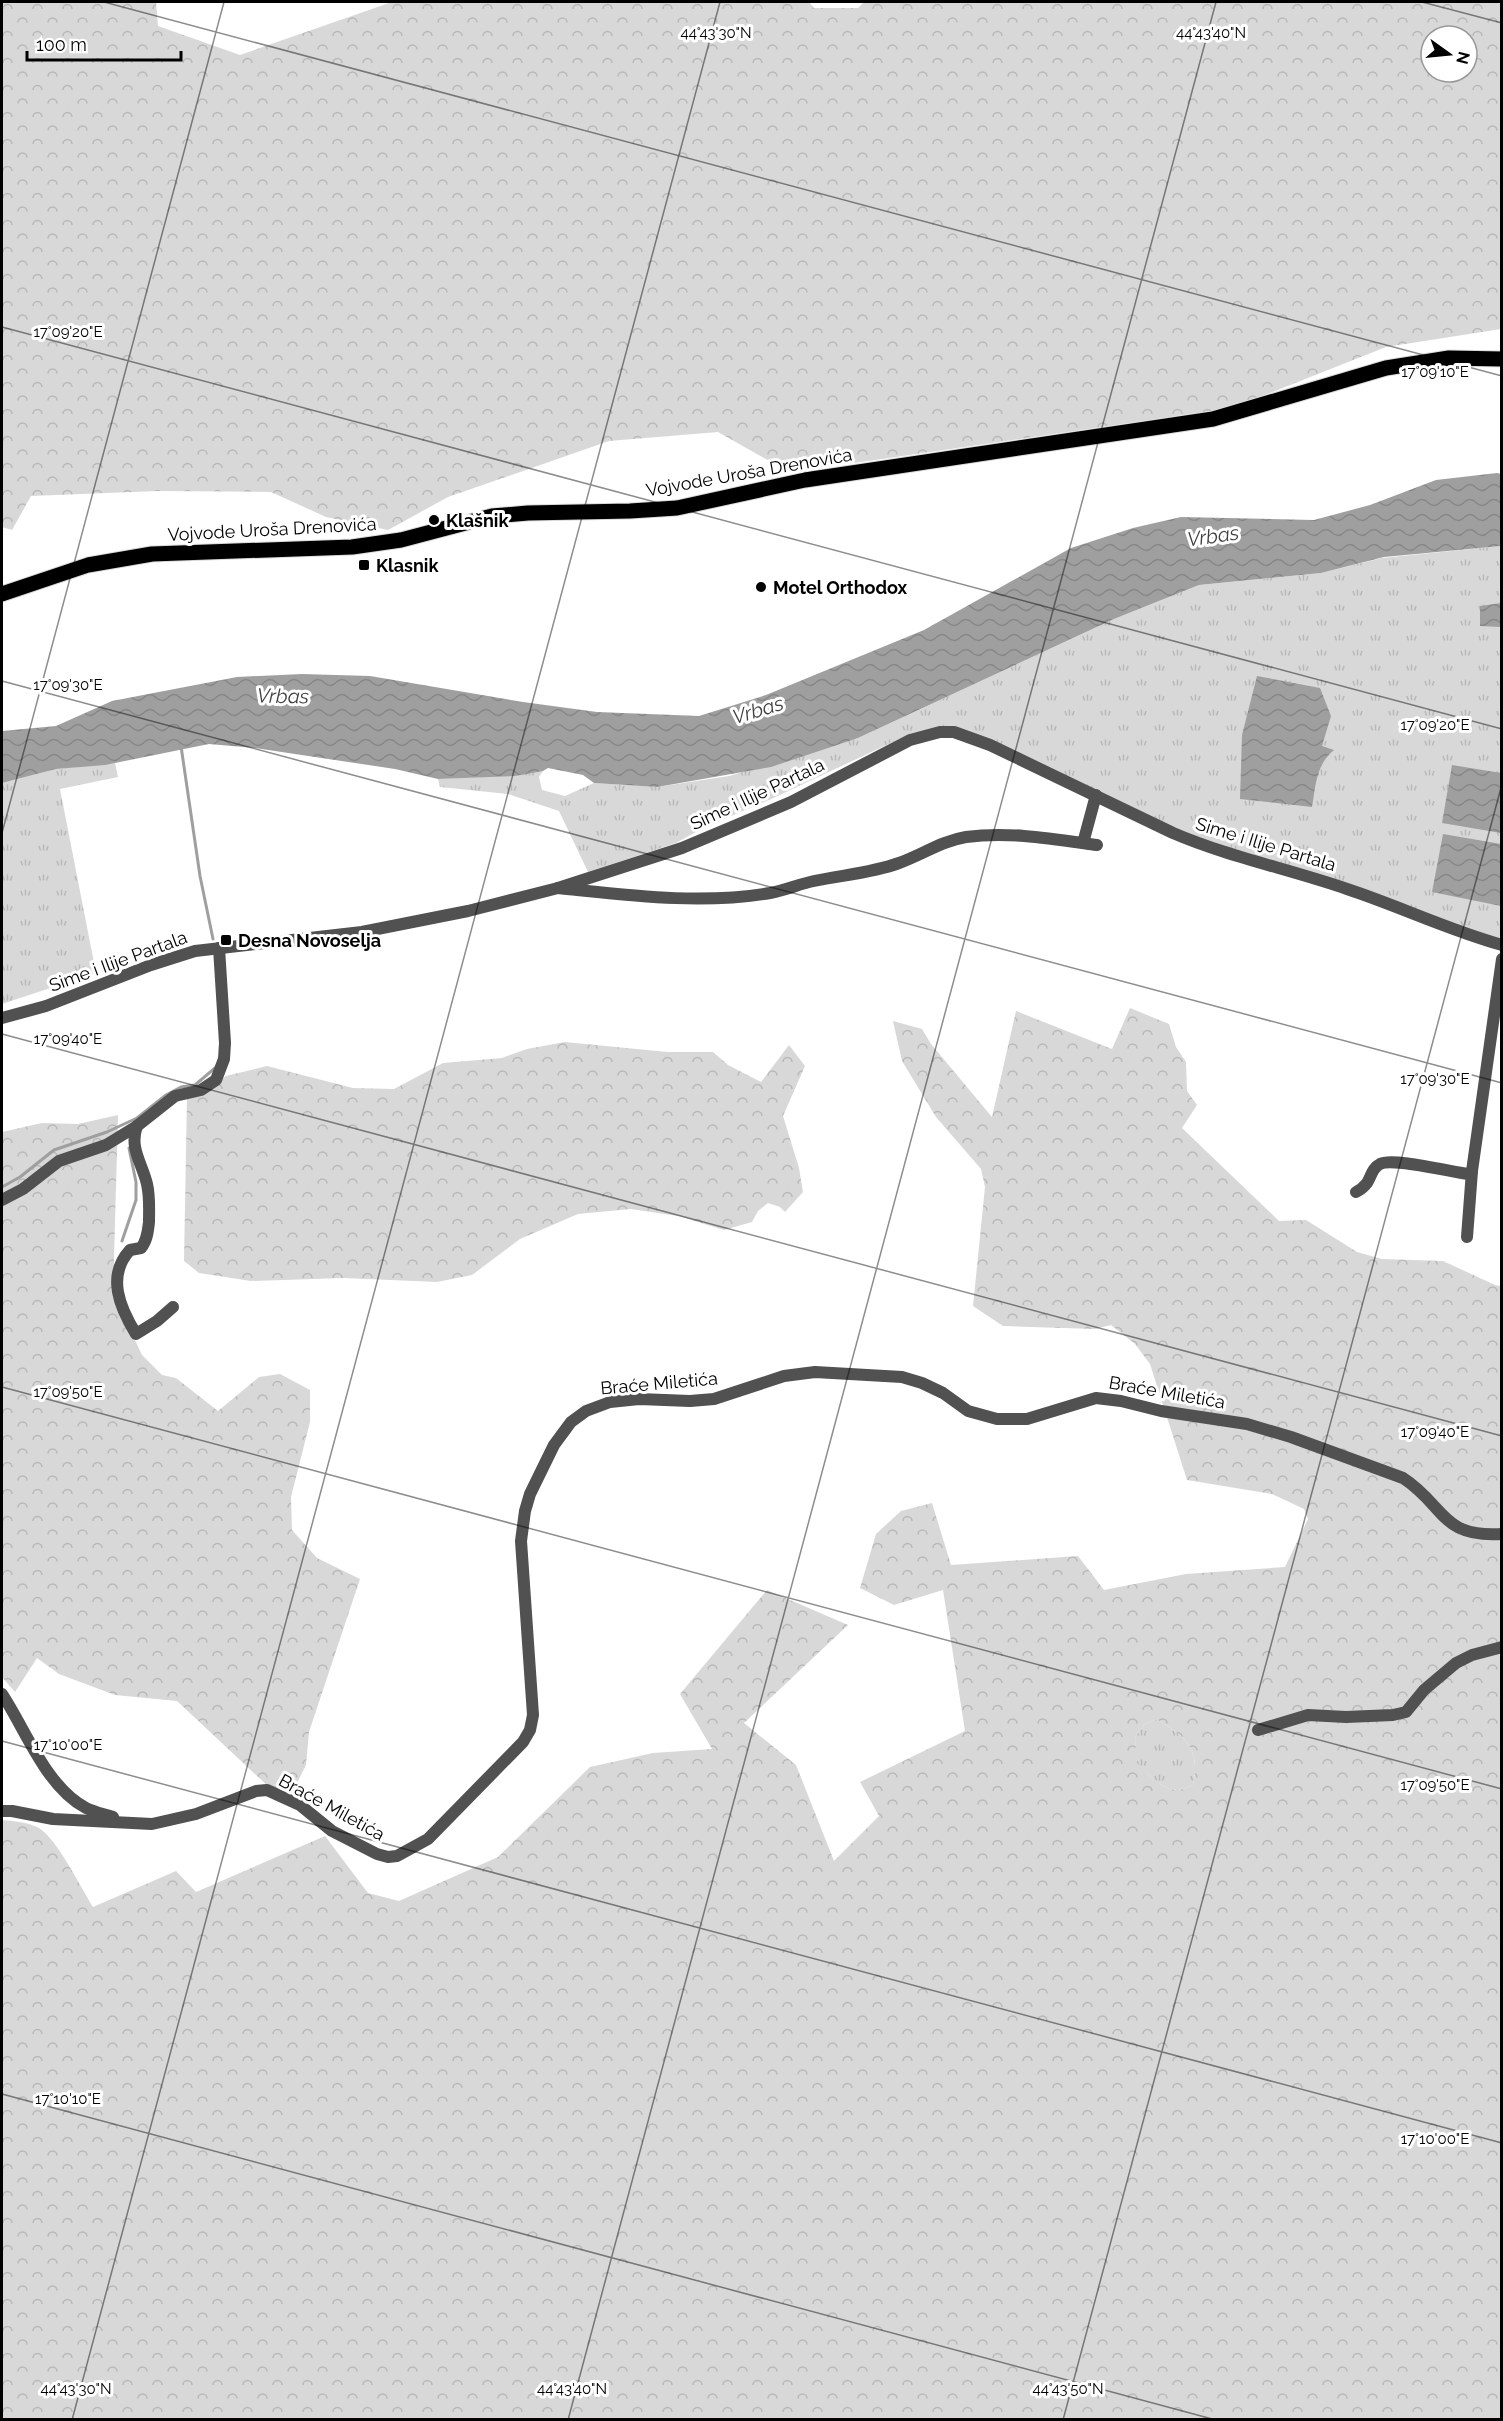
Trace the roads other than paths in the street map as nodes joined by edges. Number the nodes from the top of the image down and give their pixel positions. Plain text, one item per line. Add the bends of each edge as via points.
1 (1502, 359) edge
2 (2, 594) edge
3 (1096, 795) junction
4 (1083, 843) junction
5 (1097, 845) dead end
6 (558, 888) junction
7 (1502, 945) edge
8 (219, 948) junction
9 (1502, 959) edge
10 (2, 1018) edge
11 (137, 1126) junction
12 (1472, 1171) junction
13 (1356, 1192) dead end
14 (2, 1200) edge
15 (1467, 1237) dead end
16 (173, 1307) dead end
17 (1502, 1534) edge
18 (1502, 1647) edge
19 (2, 1694) edge
20 (1258, 1730) dead end
21 (2, 1811) edge
22 (131, 1822) junction

1 - 2 main road, Vojvode Uroša Drenovića via 1449,358 1386,368 1213,419 805,480 677,508 492,516 401,540 352,547 152,554 88,566
3 - 4 street
3 - 6 street, Sime i Ilije Partala via 975,739 954,732 930,734 910,740 791,802 682,849
3 - 7 street, Sime i Ilije Partala via 1202,845 1327,882
4 - 5 street
4 - 6 street via 1037,836 965,837 930,847 886,867 742,897 637,895
6 - 8 street, Sime i Ilije Partala via 372,930
8 - 10 street, Sime i Ilije Partala via 172,957 46,1006
8 - 11 street via 225,1044 221,1072 201,1090 175,1096
9 - 12 street
11 - 14 street via 106,1145 59,1161 23,1190
11 - 16 street via 133,1145 147,1183 149,1226 146,1243 130,1250 119,1266 117,1294 136,1334
12 - 13 street via 1468,1174 1393,1162 1380,1164
12 - 15 street
17 - 22 street, Braće Miletića via 1473,1533 1453,1526 1403,1478 1291,1437 1247,1424 1121,1401 1096,1398 1027,1419 997,1419 968,1411 944,1393 902,1377 815,1372 784,1377 714,1399 610,1402 586,1411 554,1445 525,1511 521,1541 533,1715 530,1730 523,1742 428,1839 407,1852 388,1857 332,1831 300,1805 267,1790 165,1822
18 - 20 street via 1463,1659 1424,1690 1412,1707 1398,1714 1308,1715
19 - 22 street via 60,1785 87,1808
21 - 22 street via 53,1819

